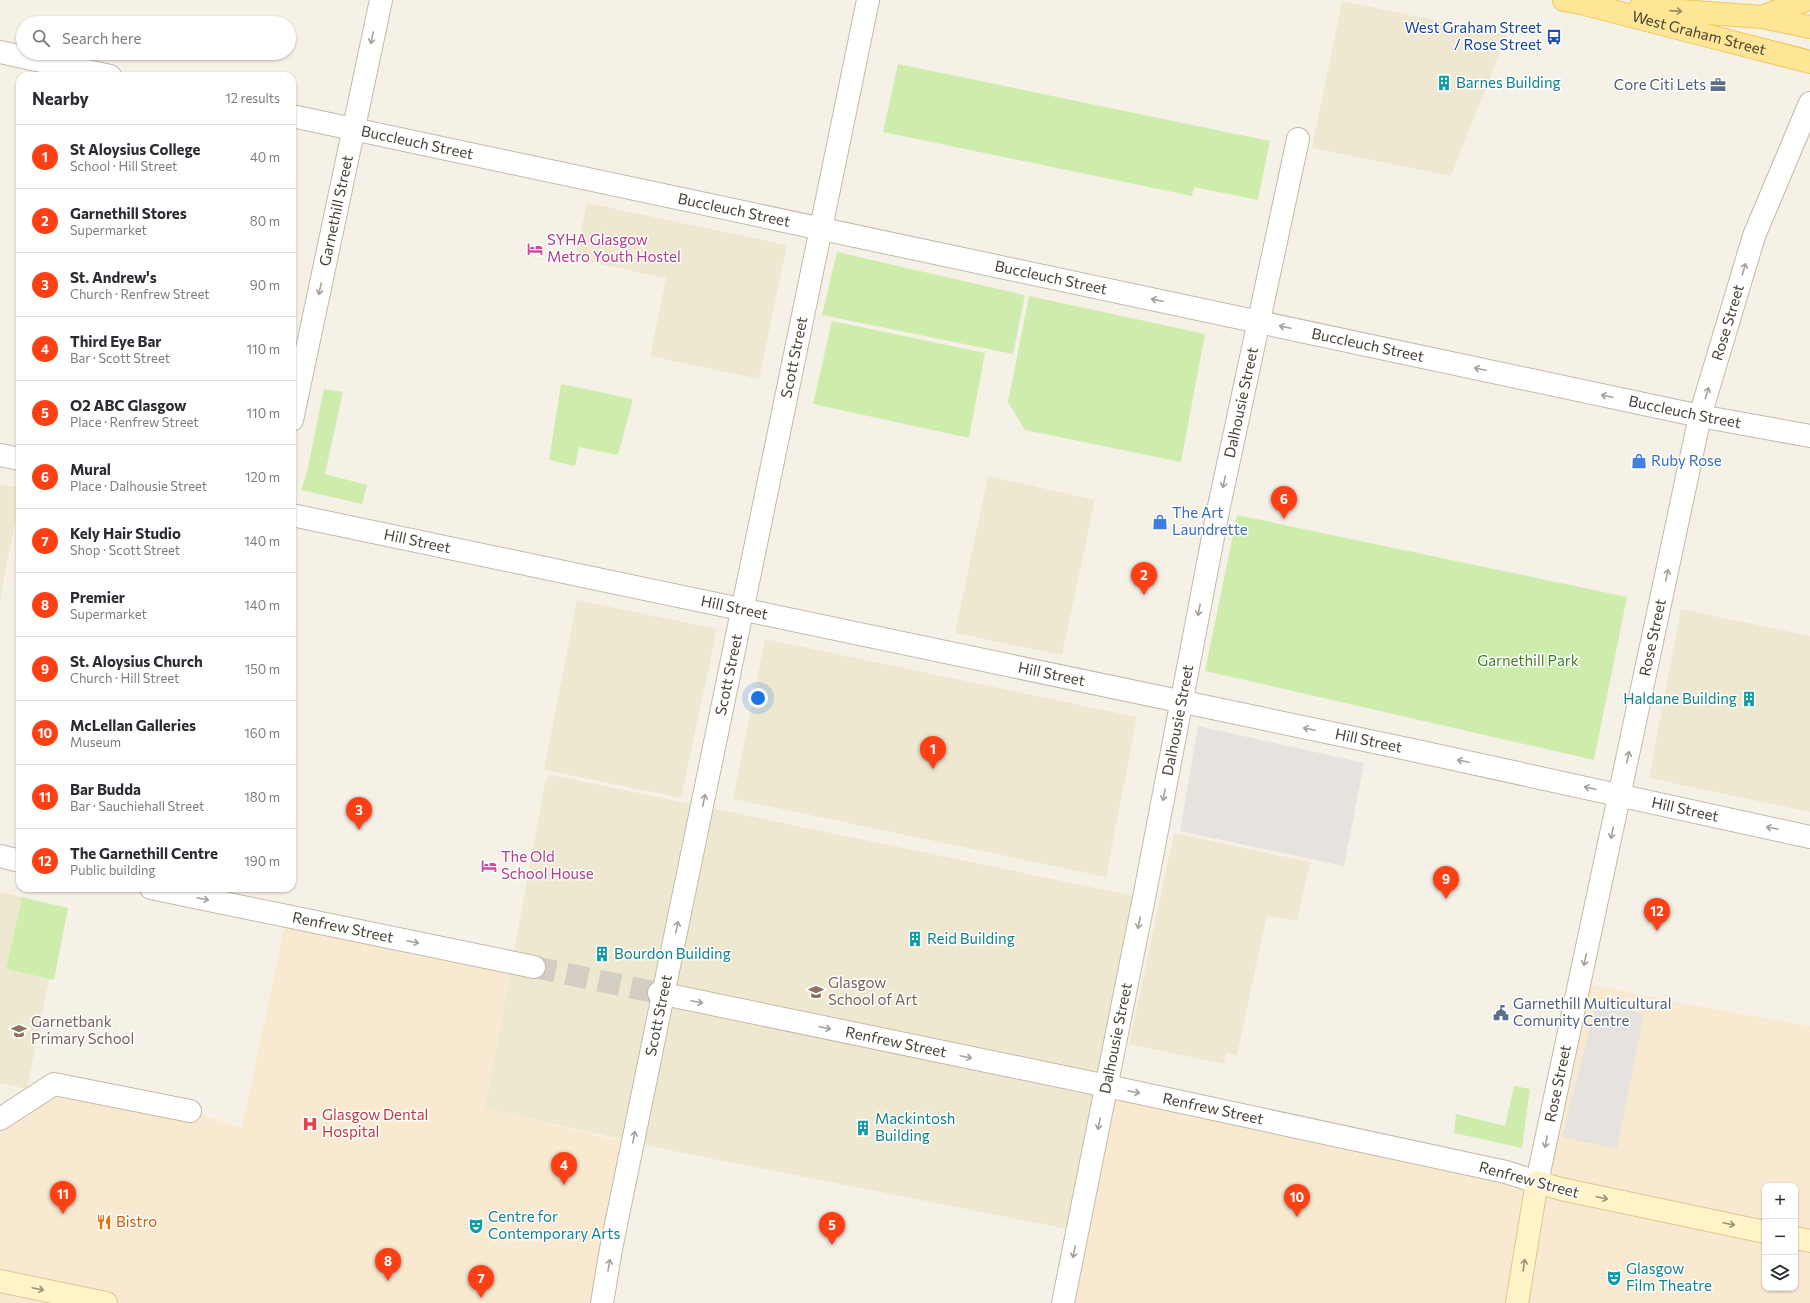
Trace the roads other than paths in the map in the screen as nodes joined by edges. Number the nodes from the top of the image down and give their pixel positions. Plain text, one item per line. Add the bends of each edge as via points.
1 (380, 0) edge
2 (868, 0) edge
3 (1806, 0) edge
4 (1572, 2) edge
5 (1762, 17) junction
6 (1810, 27) edge
7 (0, 52) edge
8 (16, 55) edge
9 (37, 60) edge
10 (1810, 62) edge
11 (92, 72) edge
12 (1810, 103) edge
13 (296, 117) edge
14 (354, 129) junction
15 (1298, 139) dead end
16 (822, 228) junction
17 (1260, 321) junction
18 (296, 401) edge
19 (1700, 416) junction
20 (1810, 436) edge
21 (0, 455) edge
22 (16, 458) edge
23 (296, 515) edge
24 (742, 610) junction
25 (1182, 702) junction
26 (1620, 795) junction
27 (1810, 837) edge
28 (0, 856) edge
29 (16, 860) edge
30 (170, 892) edge
31 (534, 967) tunnel mouth
32 (661, 994) junction
33 (1107, 1086) junction
34 (190, 1111) dead end
35 (0, 1119) edge
36 (1537, 1182) junction
37 (1762, 1231) edge
38 (1798, 1239) edge
39 (1810, 1242) edge
40 (0, 1281) edge
41 (76, 1300) edge
42 (106, 1303) edge
43 (602, 1303) edge
44 (1063, 1303) edge
45 (1517, 1303) edge

1 -> 14 street, Garnethill Street
2 - 16 street, Scott Street
3 - 5 main road
4 -> 5 main road
4 - 10 main road, West Graham Street
5 - 6 main road
7 - 8 street
9 - 11 street
19 -> 12 street, Rose Street via 1754,236
13 - 14 street, Buccleuch Street
14 - 16 street, Buccleuch Street
14 -> 18 street, Garnethill Street
15 - 17 street, Dalhousie Street
17 -> 16 street, Buccleuch Street
16 - 24 street, Scott Street
19 -> 17 street, Buccleuch Street
17 -> 25 street, Dalhousie Street via 1218,511
19 - 20 street, Buccleuch Street
26 -> 19 street, Rose Street
21 - 22 street
23 - 24 street, Hill Street
24 - 25 street, Hill Street
32 -> 24 street, Scott Street
26 -> 25 street, Hill Street
25 -> 33 street, Dalhousie Street
27 -> 26 street, Hill Street
26 -> 36 street, Rose Street
28 - 29 street
30 -> 31 street, Renfrew Street
32 -> 33 street, Renfrew Street
43 -> 32 street, Scott Street
33 -> 36 street, Renfrew Street via 1506,1172
33 -> 44 street, Dalhousie Street
34 - 35 street via 54,1084
36 -> 37 street, Renfrew Street
45 -> 36 street, Rose Street
38 - 39 street
40 -> 41 street
41 - 42 street

